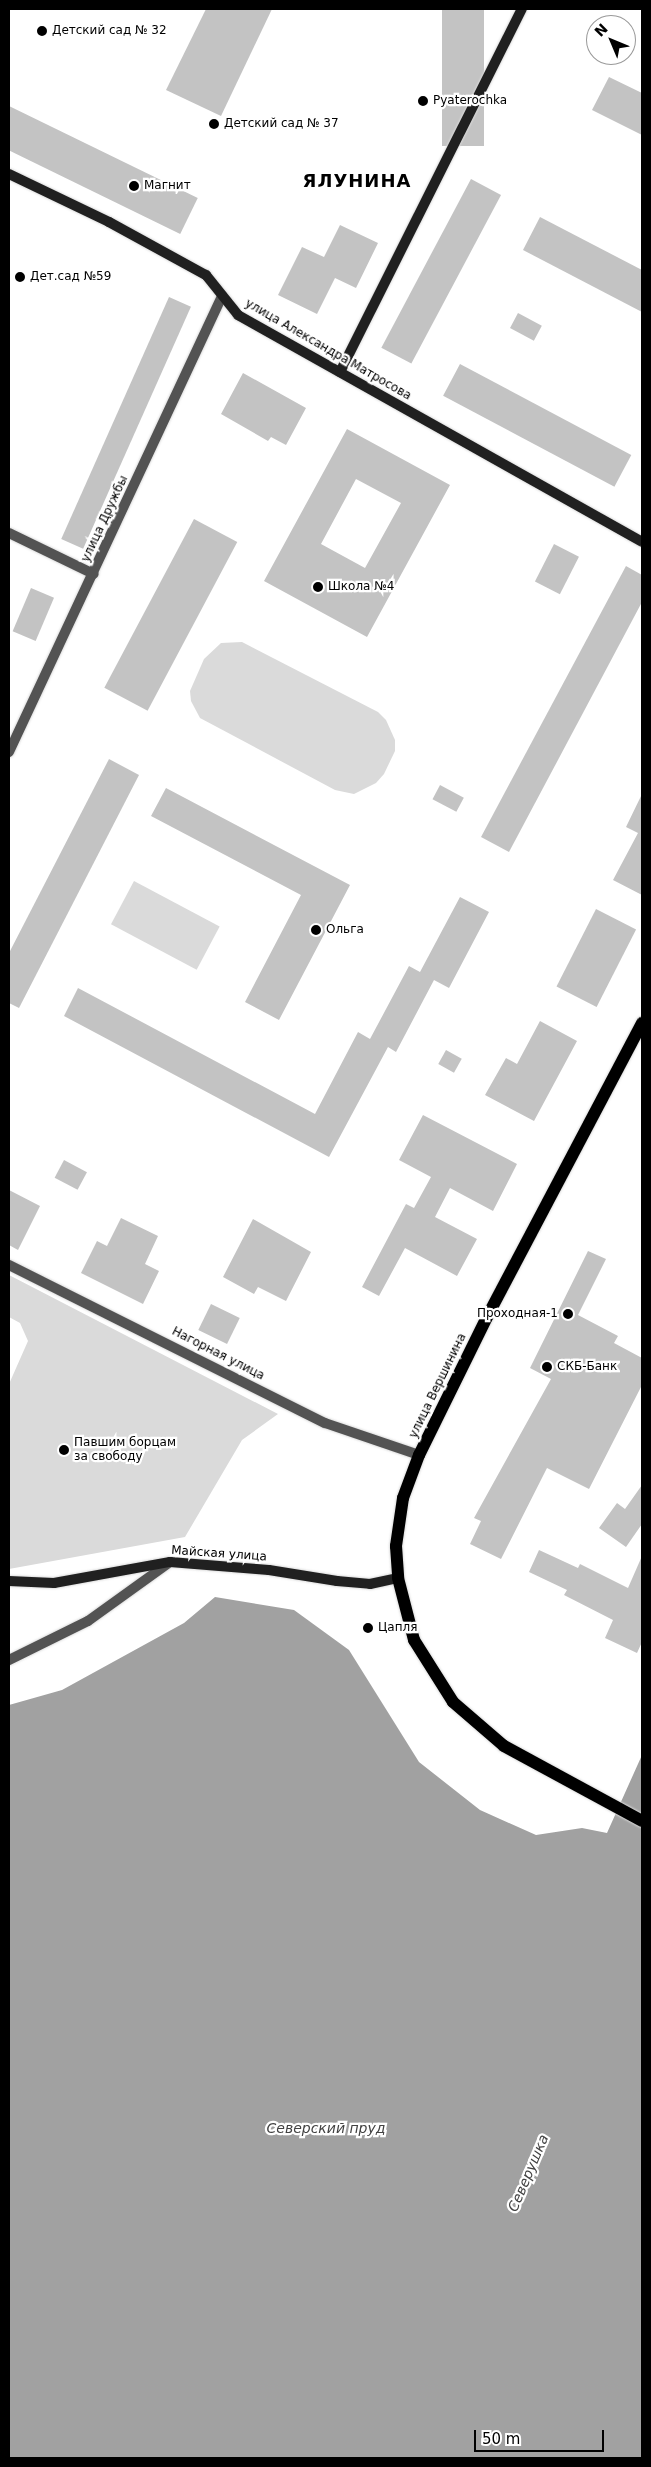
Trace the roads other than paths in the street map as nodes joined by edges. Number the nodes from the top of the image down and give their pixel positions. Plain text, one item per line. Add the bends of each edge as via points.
1 (522, 9) edge
2 (9, 174) edge
3 (222, 296) junction
4 (340, 372) junction
5 (9, 533) edge
6 (642, 542) edge
7 (94, 574) junction
8 (9, 752) edge
9 (642, 1023) edge
10 (9, 1265) edge
11 (420, 1455) junction
12 (170, 1562) junction
13 (398, 1578) junction
14 (9, 1581) edge
15 (9, 1660) edge
16 (642, 1821) edge

1 - 4 street
2 - 3 street, улица Александра Матросова via 109,222 206,275
3 - 4 street, улица Александра Матросова via 238,315
3 - 7 street, улица Дружбы
4 - 6 street, улица Александра Матросова
5 - 7 street
7 - 8 street, улица Дружбы
9 - 11 main road, улица Вершинина via 488,1316
10 - 11 street, Нагорная улица via 325,1422
11 - 13 main road, улица Вершинина via 402,1505 396,1546
12 - 13 street, Майская улица via 270,1570 370,1584
12 - 14 street, Майская улица via 54,1583
12 - 15 street via 88,1620
13 - 16 main road, улица Вершинина via 414,1640 442,1689 468,1717 504,1746

